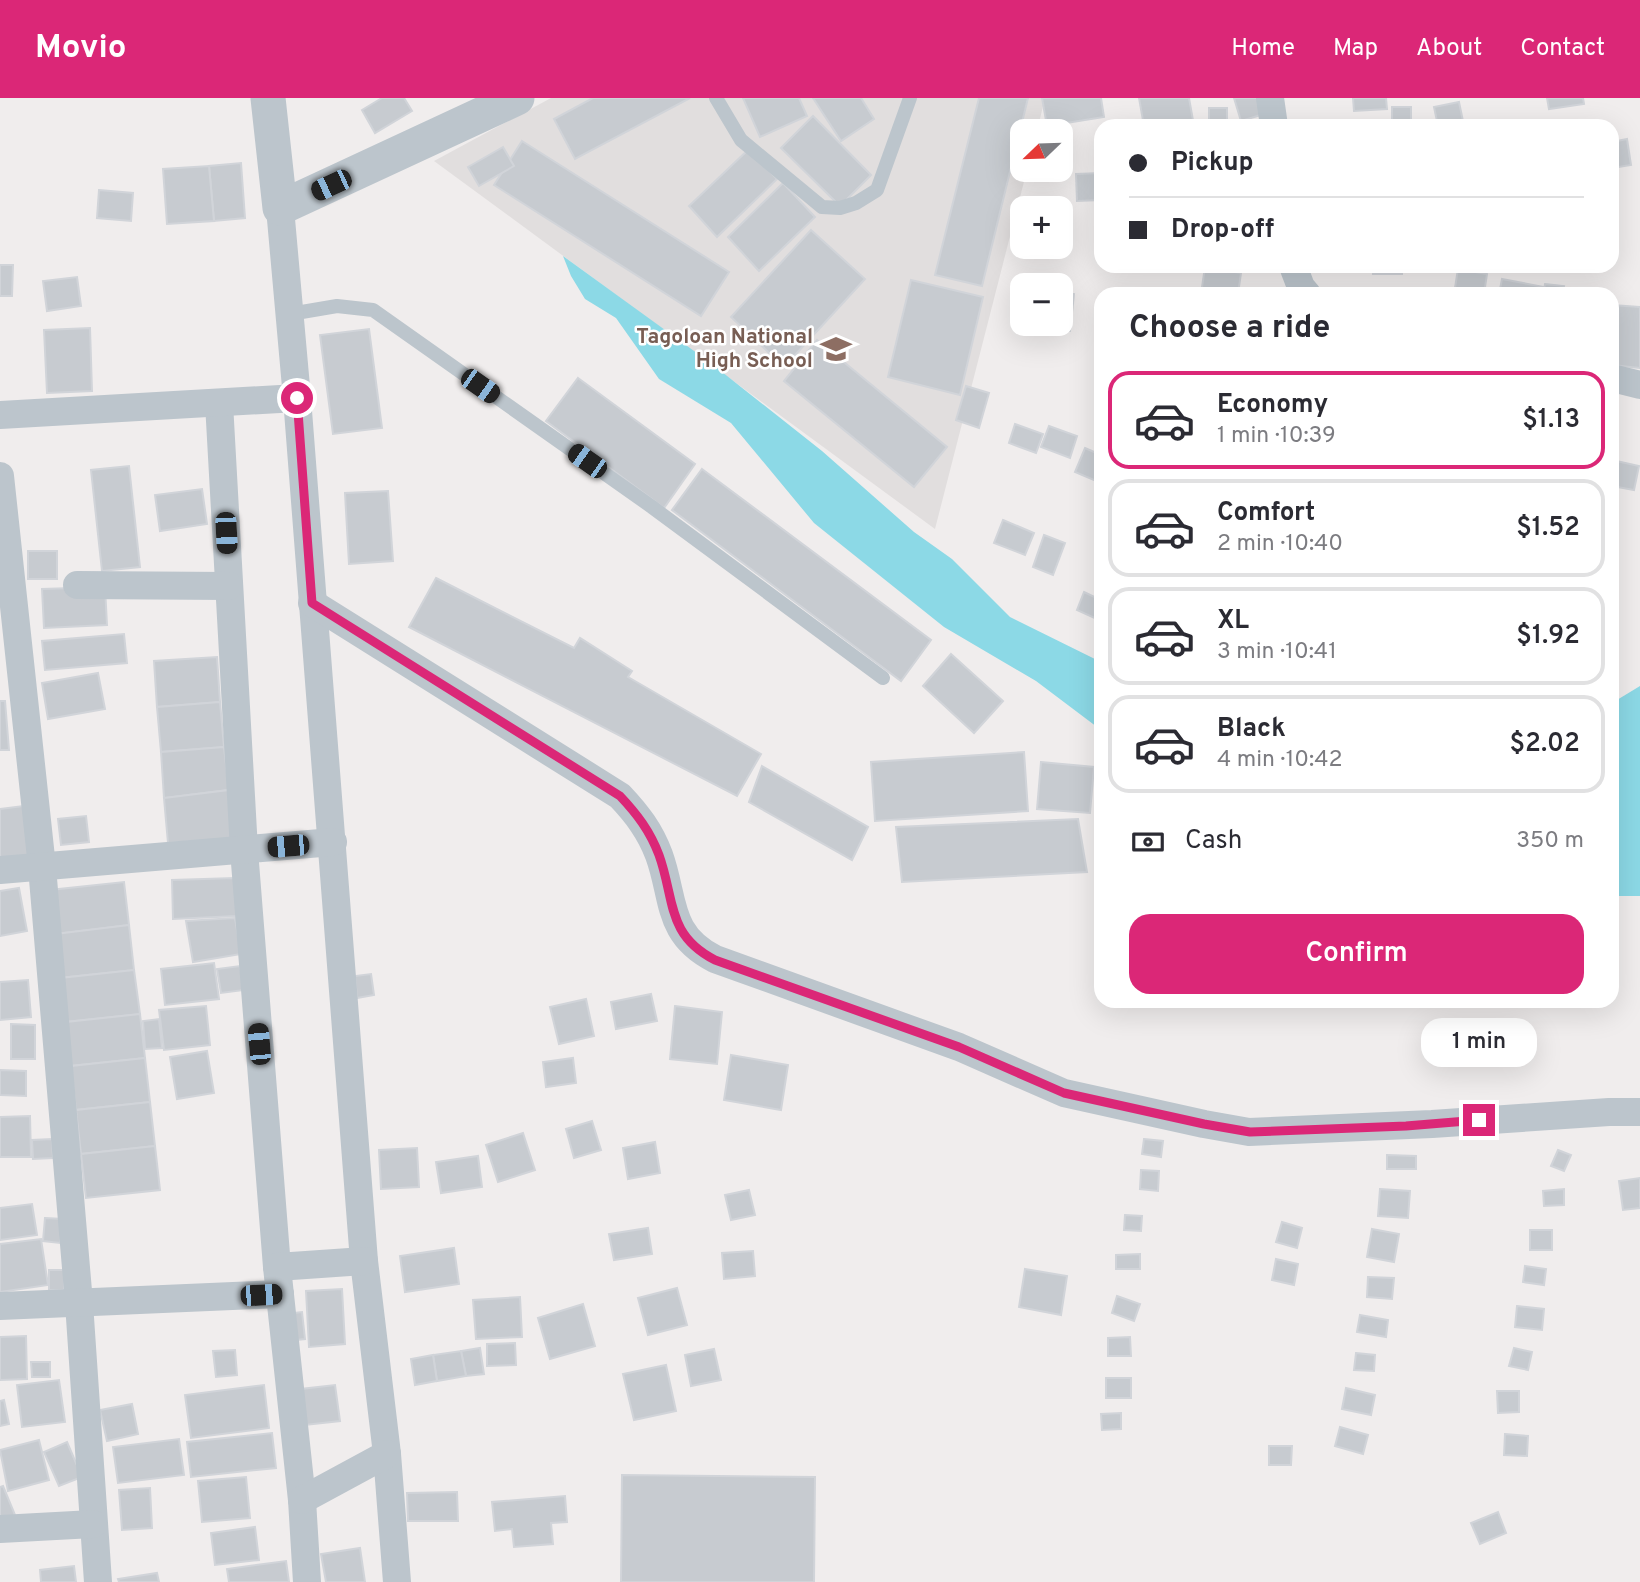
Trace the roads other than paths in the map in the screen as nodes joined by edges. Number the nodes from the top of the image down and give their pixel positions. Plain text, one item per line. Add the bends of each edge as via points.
1 (268, 98) edge
2 (517, 98) edge
3 (716, 98) edge
4 (910, 98) edge
5 (1270, 98) edge
6 (1273, 119) edge
7 (281, 208) junction
8 (290, 314) junction
9 (1619, 380) edge
10 (1640, 385) edge
11 (297, 398) junction
12 (219, 403) junction
13 (0, 415) edge
14 (0, 476) edge
15 (77, 585) dead end
16 (229, 586) junction
17 (312, 603) junction
18 (11, 672) edge
19 (883, 678) dead end
20 (333, 842) junction
21 (244, 850) junction
22 (42, 867) junction
23 (0, 870) edge
24 (1640, 1112) edge
25 (364, 1261) junction
26 (279, 1280) junction
27 (79, 1303) junction
28 (0, 1306) edge
29 (387, 1454) junction
30 (302, 1500) junction
31 (93, 1524) junction
32 (0, 1529) edge
33 (98, 1582) edge
34 (307, 1582) edge
35 (397, 1582) edge

1 - 7 street
2 - 7 street
3 - 4 lane via 741,140 822,207 840,208 877,190
5 - 6 street
7 - 8 street
8 - 11 street
8 - 19 lane via 337,306 373,310 652,507
9 - 10 street
11 - 12 street
11 - 17 street
12 - 13 street
12 - 16 street
14 - 18 street
15 - 16 street
16 - 21 street
17 - 20 street
17 - 24 street via 620,796 650,833 683,934 697,950 715,960 959,1047 1064,1093 1250,1132
18 - 22 street
20 - 21 street
20 - 25 street
21 - 22 street
21 - 26 street
22 - 23 street
22 - 27 street
25 - 26 street
25 - 29 street
26 - 27 street
26 - 30 street
27 - 28 street
27 - 31 street
29 - 30 street
29 - 35 street
30 - 34 street
31 - 32 street
31 - 33 street

